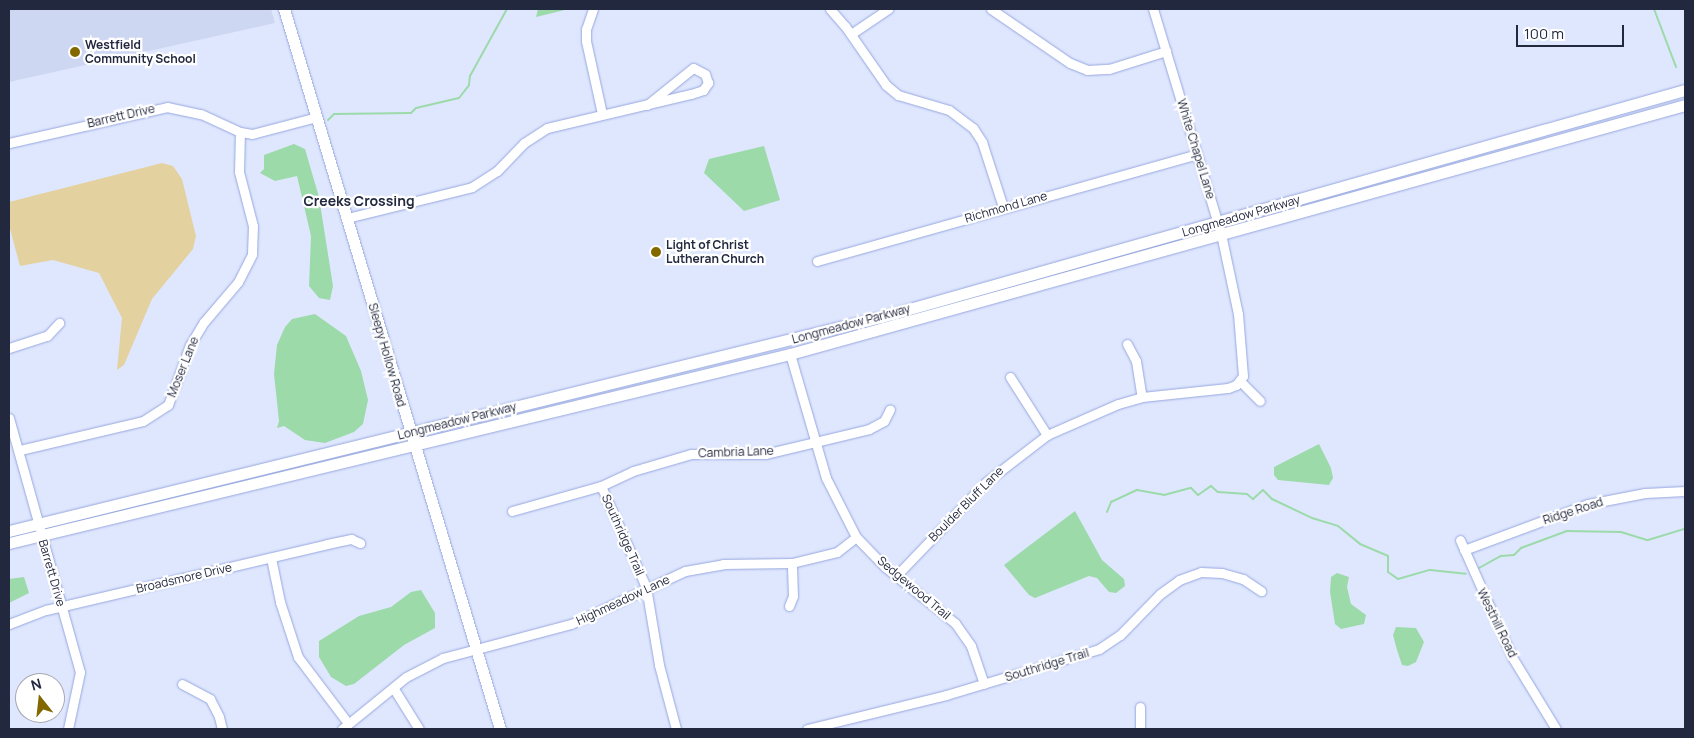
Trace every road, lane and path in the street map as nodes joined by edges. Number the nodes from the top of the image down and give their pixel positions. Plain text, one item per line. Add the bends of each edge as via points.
1 (284, 9) edge
2 (593, 9) edge
3 (830, 9) edge
4 (888, 9) edge
5 (994, 9) edge
6 (1153, 9) edge
7 (852, 34) junction
8 (1166, 51) junction
9 (1685, 90) edge
10 (647, 105) junction
11 (1685, 105) edge
12 (602, 114) junction
13 (317, 117) junction
14 (240, 132) junction
15 (9, 143) edge
16 (1197, 154) junction
17 (1003, 207) junction
18 (347, 218) junction
19 (1218, 222) junction
20 (1221, 234) junction
21 (817, 261) dead end
22 (59, 324) dead end
23 (1127, 344) dead end
24 (9, 348) edge
25 (790, 354) junction
26 (1010, 377) dead end
27 (1240, 381) junction
28 (1142, 397) junction
29 (1260, 401) dead end
30 (890, 409) dead end
31 (9, 418) edge
32 (410, 433) junction
33 (1047, 435) junction
34 (815, 443) junction
35 (413, 446) junction
36 (20, 450) junction
37 (601, 486) junction
38 (1685, 491) edge
39 (512, 511) dead end
40 (40, 529) junction
41 (9, 531) edge
42 (856, 537) junction
43 (1460, 540) dead end
44 (9, 543) edge
45 (360, 543) dead end
46 (1464, 550) junction
47 (271, 558) junction
48 (792, 563) junction
49 (896, 576) junction
50 (646, 587) junction
51 (1261, 591) dead end
52 (789, 606) dead end
53 (62, 607) junction
54 (9, 624) edge
55 (475, 648) junction
56 (182, 684) dead end
57 (984, 684) junction
58 (394, 688) junction
59 (1140, 707) dead end
60 (345, 726) edge
61 (68, 729) edge
62 (222, 729) edge
63 (419, 729) edge
64 (500, 729) edge
65 (676, 729) edge
66 (808, 729) edge
67 (1140, 729) edge
68 (1556, 729) edge

1 - 13 street, Sleepy Hollow Road
2 - 12 street via 586,29 586,41
3 - 7 street
4 - 7 street
5 - 8 street via 1070,63 1087,70 1108,68
6 - 8 street, White Chapel Lane
7 - 17 street via 875,72 898,95 949,110 973,128 982,142
8 - 16 street, White Chapel Lane
9 - 19 street, Longmeadow Parkway
10 - 10 street via 703,90 708,83 705,74 694,68
10 - 12 street
11 - 20 street, Longmeadow Parkway
12 - 18 street via 536,134 497,171 472,187
13 - 14 street, Barrett Drive via 263,132
13 - 18 street, Sleepy Hollow Road
14 - 15 street, Barrett Drive via 201,114 167,107
14 - 36 street, Moser Lane via 239,172 253,226 252,254 238,282 204,322 190,345 168,405 143,421
16 - 17 street, Richmond Lane
16 - 19 street, White Chapel Lane
17 - 21 street, Richmond Lane
18 - 32 street, Sleepy Hollow Road
19 - 20 street, White Chapel Lane
19 - 32 street, Longmeadow Parkway via 881,317
20 - 25 street, Longmeadow Parkway
20 - 27 street, White Chapel Lane via 1242,345 1244,368
22 - 24 street via 47,336
23 - 28 street via 1136,361
25 - 34 street, Sedgewood Trail
25 - 35 street, Longmeadow Parkway
26 - 33 street
27 - 28 street, Boulder Bluff Lane via 1228,388
27 - 29 street
28 - 33 street, Boulder Bluff Lane via 1090,414
30 - 34 street, Cambria Lane via 884,420 869,429
31 - 36 street, Barrett Drive
32 - 35 street, Sleepy Hollow Road
32 - 40 street, Longmeadow Parkway
33 - 49 street, Boulder Bluff Lane via 986,482
34 - 37 street, Cambria Lane via 765,454 691,454 633,470
34 - 42 street, Sedgewood Trail via 834,498
35 - 40 street, Longmeadow Parkway
35 - 55 street, Sleepy Hollow Road
36 - 40 street, Barrett Drive
37 - 39 street, Cambria Lane
37 - 50 street, Southridge Trail
38 - 46 street, Ridge Road via 1645,493 1588,504
40 - 41 street, Longmeadow Parkway
40 - 44 street, Longmeadow Parkway
40 - 53 street, Barrett Drive
42 - 48 street, Highmeadow Lane via 837,552
42 - 49 street, Sedgewood Trail
43 - 46 street, Westhill Road
45 - 47 street, Broadsmore Drive via 351,539
46 - 68 street, Westhill Road via 1512,658
47 - 53 street, Broadsmore Drive
47 - 60 street via 280,602 298,656
48 - 50 street, Highmeadow Lane via 723,564 697,568
48 - 52 street via 793,596
49 - 57 street, Sedgewood Trail via 947,616 965,635
50 - 55 street, Highmeadow Lane via 597,615
50 - 65 street, Southridge Trail via 659,665
51 - 57 street, Southridge Trail via 1243,579 1222,572 1201,572 1172,584 1120,635 1099,649
53 - 54 street, Broadsmore Drive
53 - 61 street, Barrett Drive via 80,672
55 - 58 street, Highmeadow Lane via 443,658 406,677
55 - 64 street, Sleepy Hollow Road
56 - 62 street via 210,699 220,717
57 - 66 street, Southridge Trail
58 - 60 street, Highmeadow Lane
58 - 63 street
59 - 67 street

